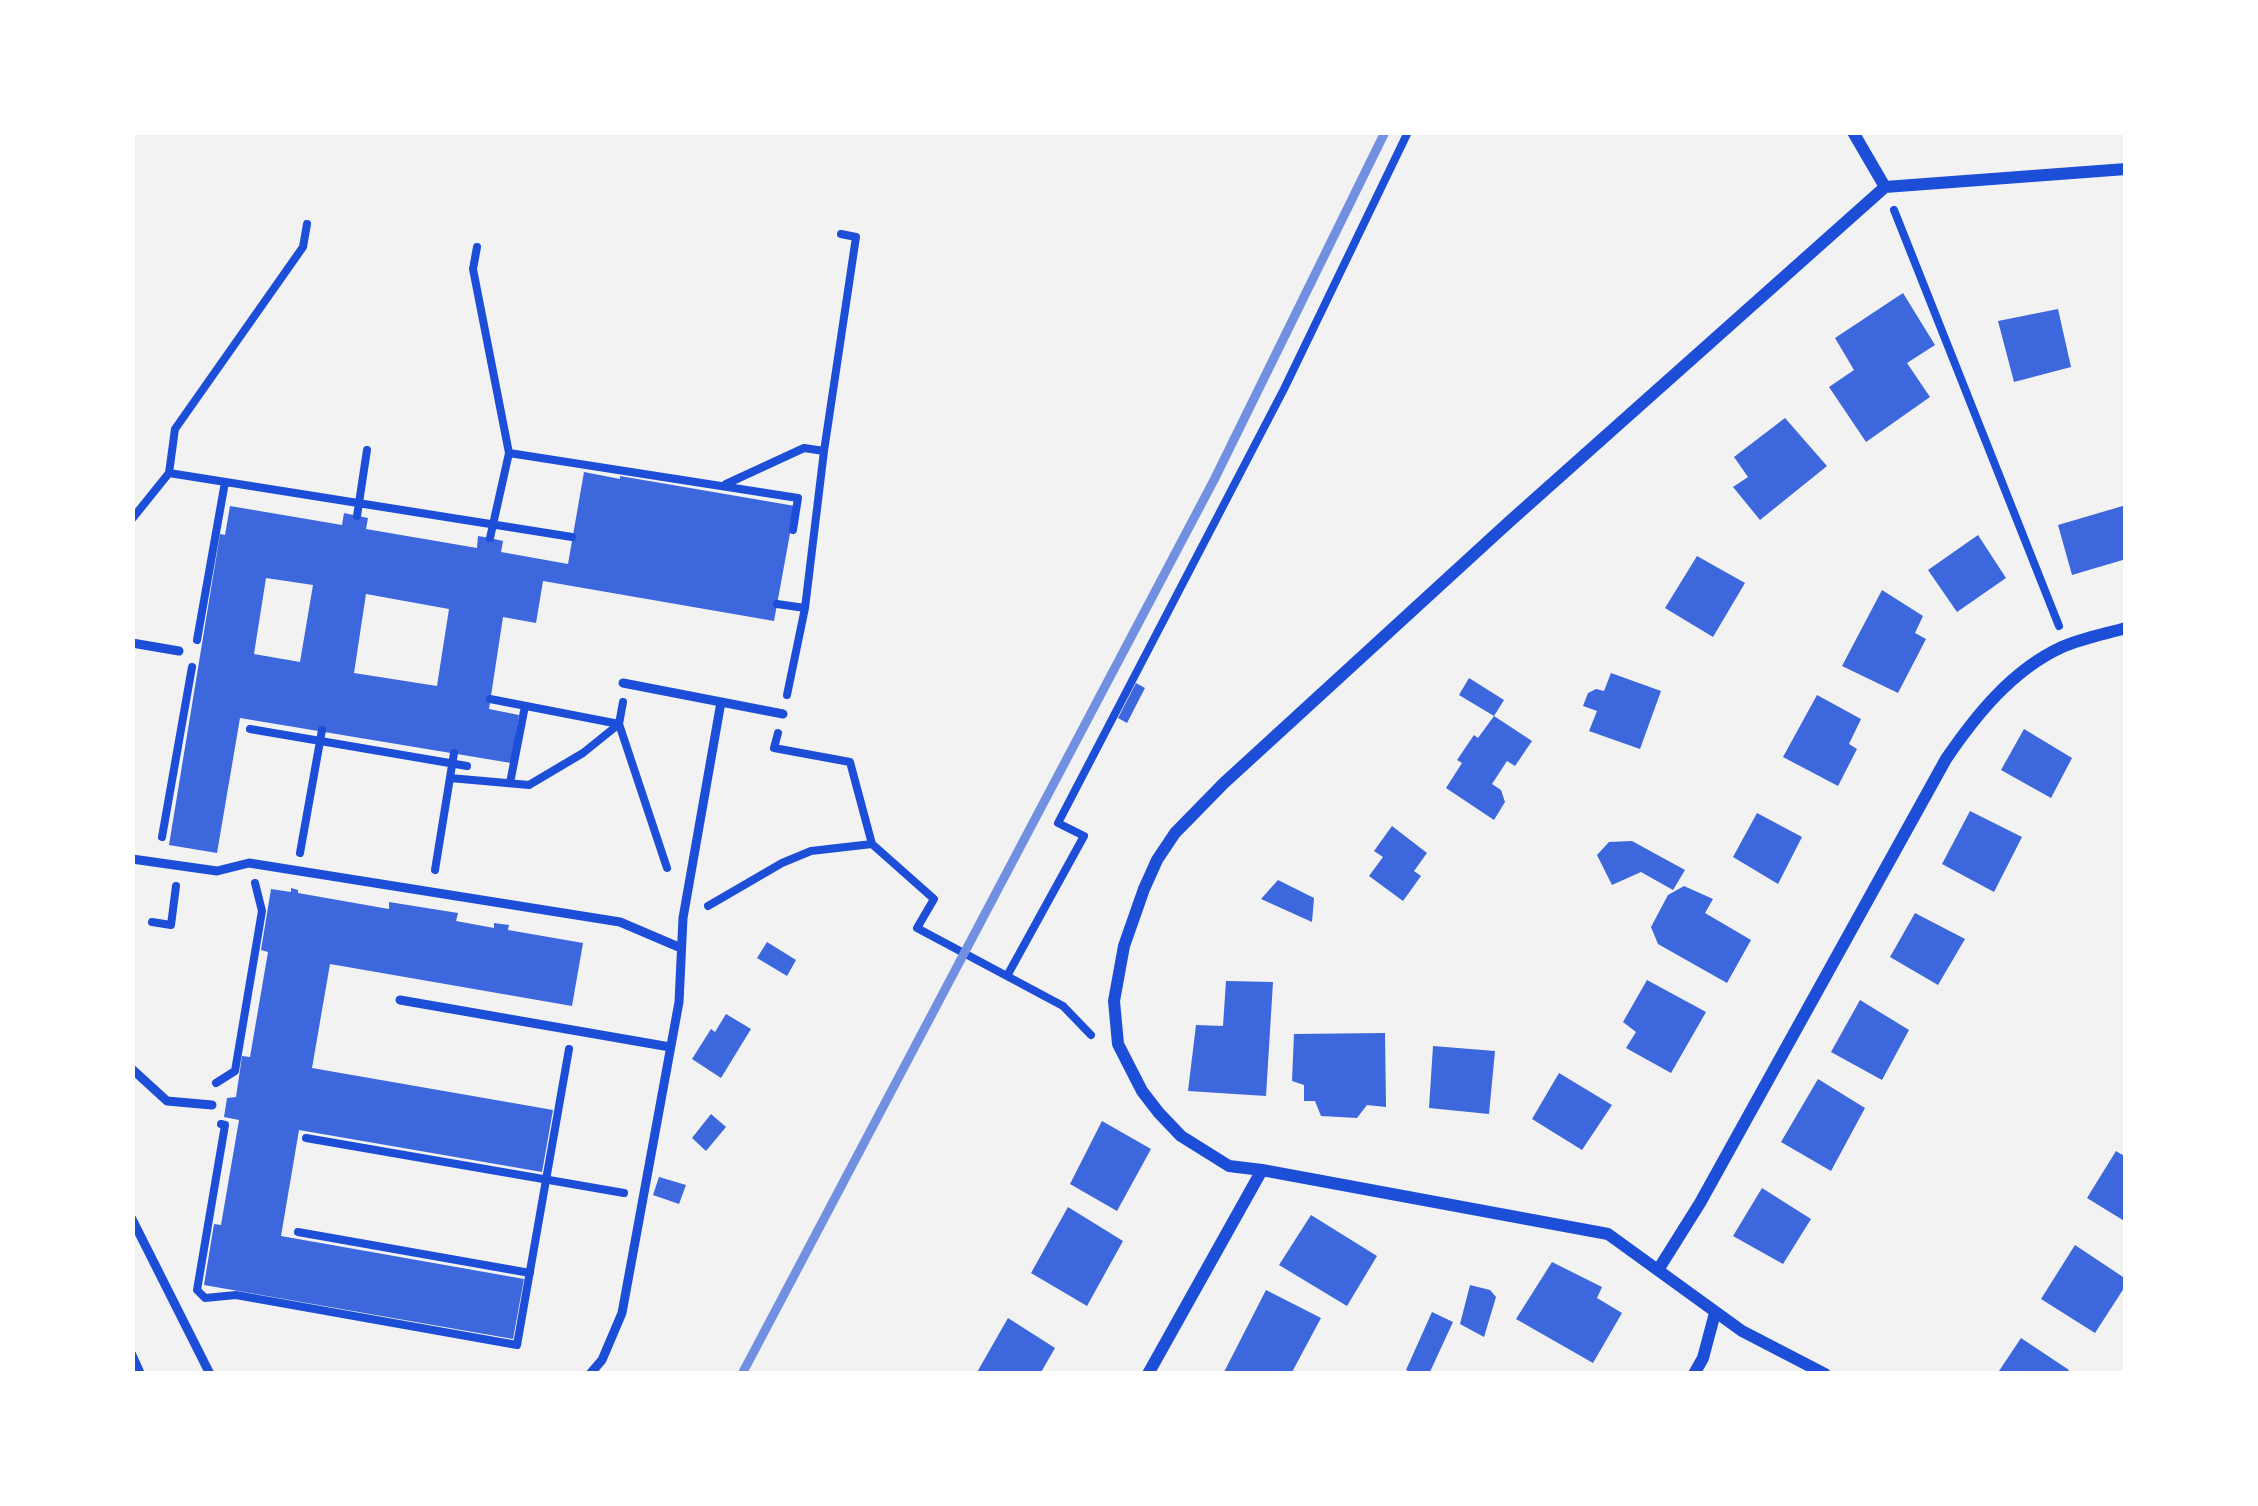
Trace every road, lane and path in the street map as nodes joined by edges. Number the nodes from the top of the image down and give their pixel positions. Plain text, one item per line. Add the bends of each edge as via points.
1 (1408, 132) edge
2 (1853, 132) edge
3 (2126, 169) edge
4 (1885, 187) junction
5 (307, 224) dead end
6 (841, 234) dead end
7 (477, 247) dead end
8 (368, 450) dead end
9 (824, 452) junction
10 (509, 453) junction
11 (169, 472) junction
12 (225, 482) junction
13 (722, 486) junction
14 (359, 503) junction
15 (357, 515) dead end
16 (132, 519) edge
17 (493, 524) junction
18 (793, 530) dead end
19 (572, 537) dead end
20 (490, 538) dead end
21 (777, 604) dead end
22 (805, 608) junction
23 (2126, 628) edge
24 (132, 644) edge
25 (798, 644) dead end
26 (2066, 645) junction
27 (178, 651) dead end
28 (625, 683) joint
29 (490, 699) dead end
30 (721, 702) junction
31 (525, 706) junction
32 (783, 714) dead end
33 (619, 724) junction
34 (250, 730) dead end
35 (321, 735) junction
36 (774, 748) dead end
37 (453, 758) junction
38 (466, 766) dead end
39 (450, 778) junction
40 (510, 783) junction
41 (162, 837) dead end
42 (872, 844) junction
43 (300, 851) dead end
44 (437, 854) dead end
45 (132, 860) edge
46 (249, 863) junction
47 (178, 866) junction
48 (683, 918) junction
49 (152, 922) dead end
50 (681, 948) junction
51 (1006, 976) junction
52 (400, 1000) dead end
53 (573, 1030) junction
54 (1098, 1042) dead end
55 (670, 1047) junction
56 (132, 1069) edge
57 (212, 1105) junction
58 (306, 1138) dead end
59 (1262, 1170) junction
60 (547, 1178) junction
61 (644, 1197) junction
62 (132, 1219) edge
63 (298, 1232) dead end
64 (1658, 1270) junction
65 (530, 1273) junction
66 (213, 1286) dead end
67 (205, 1298) junction
68 (1715, 1313) junction
69 (132, 1354) edge
70 (141, 1374) edge
71 (210, 1374) edge
72 (590, 1374) edge
73 (1148, 1374) edge
74 (1694, 1374) edge
75 (1825, 1374) edge

1 - 51 path via 1058,823 1084,836
2 - 4 street
3 - 4 street
4 - 26 path
4 - 59 street via 1223,783 1157,860 1124,946 1114,1001 1118,1043 1142,1091 1181,1136 1229,1166
5 - 11 path via 303,247 175,429
6 - 9 path via 856,237
7 - 10 path via 473,269
8 - 14 path
9 - 13 path via 804,448
9 - 22 path
10 - 13 path
10 - 17 path
11 - 12 path
11 - 16 path
12 - 14 path
12 - 41 path
13 - 18 path via 798,498
14 - 15 path
14 - 17 path
17 - 19 path
17 - 20 path
21 - 22 path
22 - 25 path
23 - 26 street
24 - 27 lane
26 - 64 street via 2016,677 1946,759
28 - 30 lane
28 - 33 path
29 - 31 path
30 - 32 lane
30 - 48 lane
31 - 33 path
31 - 40 path
33 - 40 path via 529,785
33 - 48 path
34 - 35 path
35 - 37 path
35 - 43 path
36 - 42 path via 850,761
37 - 38 path
37 - 39 path
39 - 40 path
39 - 44 path
42 - 48 path via 811,851
42 - 51 path via 934,899 917,928
45 - 47 lane
46 - 47 lane via 218,871
46 - 50 lane via 620,922
46 - 57 path via 262,911 235,1071 216,1083
47 - 49 path via 171,925
48 - 50 lane
50 - 55 lane
51 - 54 path via 1063,1006
52 - 53 lane
53 - 55 lane
53 - 60 path
55 - 61 lane
56 - 57 lane via 167,1101
57 - 67 path via 209,1120 225,1125 196,1290
58 - 60 path
59 - 64 street via 1608,1234
59 - 73 street
60 - 61 path
60 - 65 path
61 - 72 lane via 622,1313
62 - 71 lane
63 - 65 path
64 - 68 street
65 - 67 path via 518,1345 236,1295
66 - 67 path
68 - 74 street
68 - 75 street
69 - 70 path

